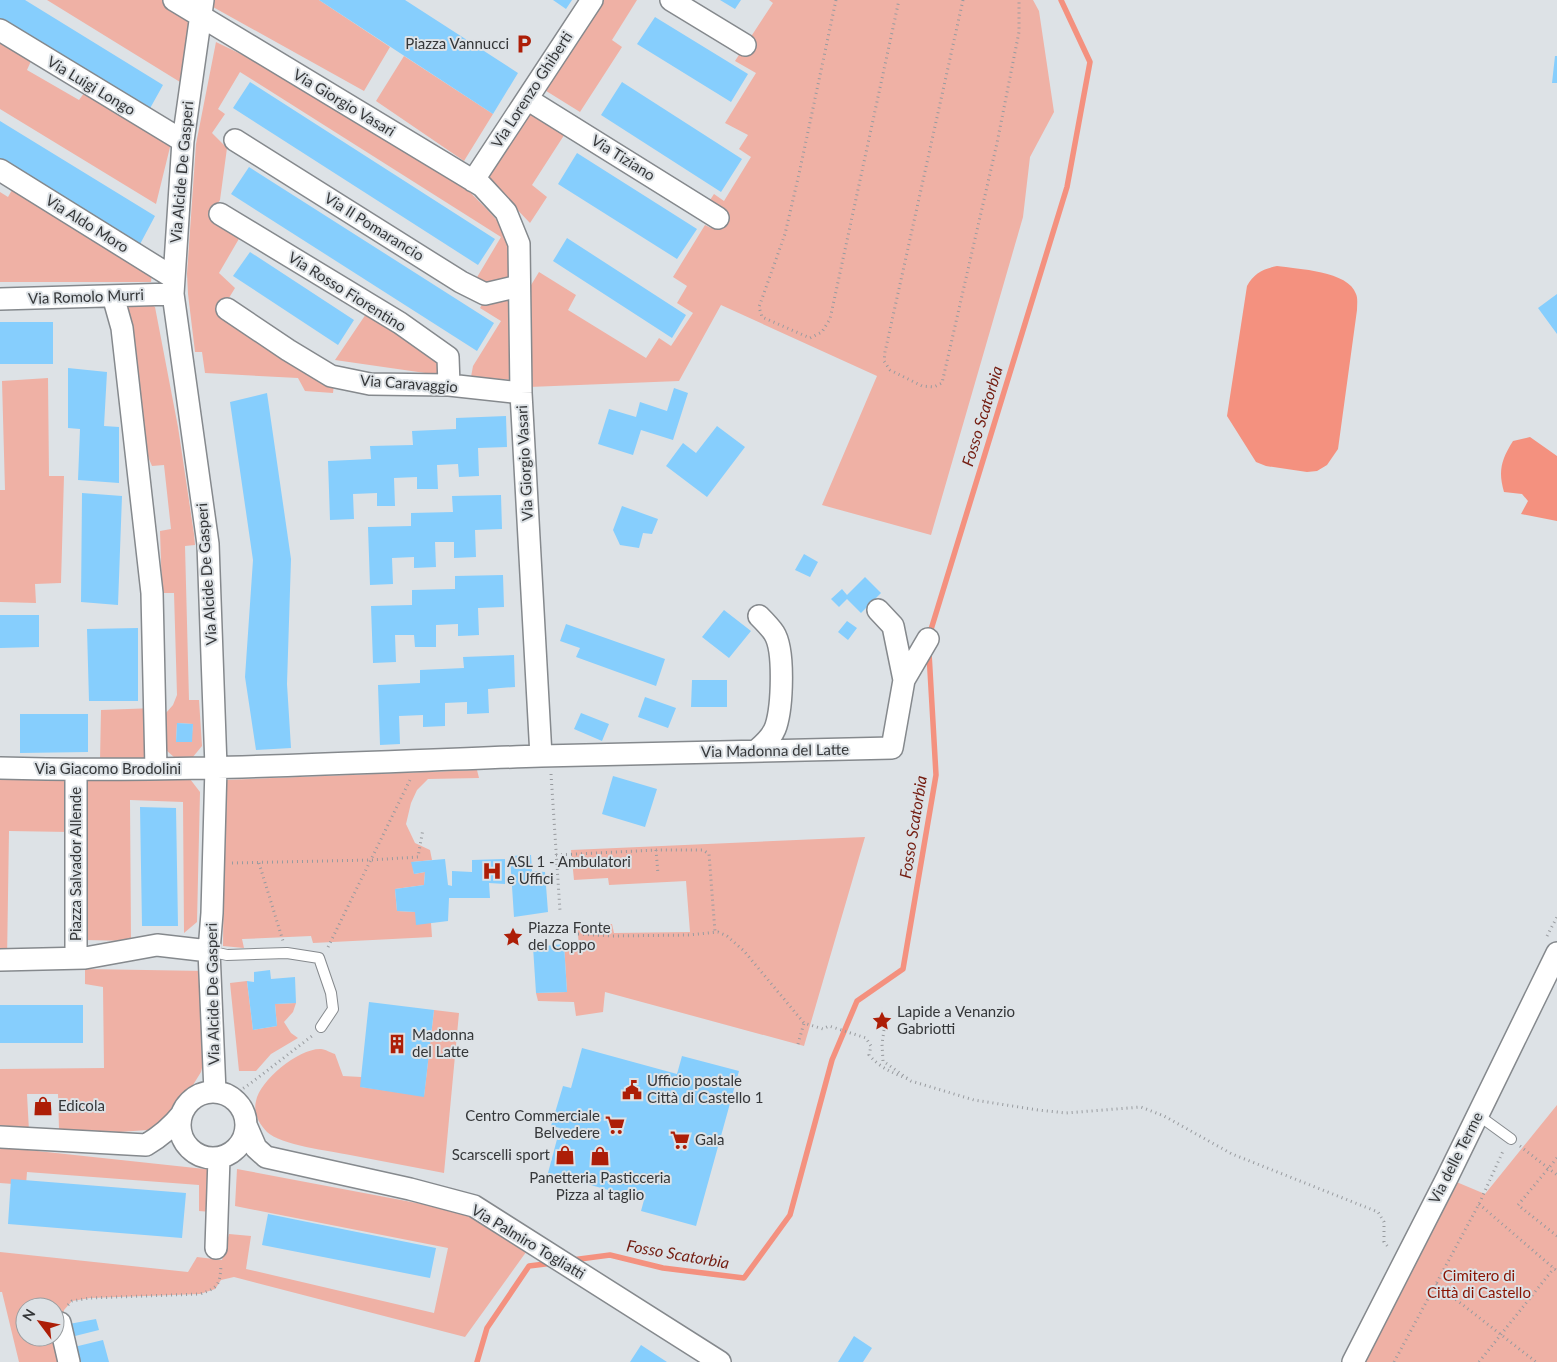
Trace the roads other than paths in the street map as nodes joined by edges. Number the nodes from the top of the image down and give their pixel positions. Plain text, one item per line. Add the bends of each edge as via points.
1 (174, 0) edge
2 (592, 0) edge
3 (671, 0) edge
4 (201, 8) edge
5 (0, 30) edge
6 (745, 45) dead end
7 (527, 99) junction
8 (235, 140) dead end
9 (183, 141) junction
10 (0, 170) edge
11 (473, 180) junction
12 (220, 214) dead end
13 (718, 218) dead end
14 (173, 286) junction
15 (519, 286) junction
16 (113, 296) junction
17 (0, 300) edge
18 (227, 308) dead end
19 (449, 385) junction
20 (521, 393) junction
21 (878, 610) dead end
22 (759, 616) dead end
23 (928, 639) dead end
24 (904, 680) junction
25 (757, 750) junction
26 (541, 756) junction
27 (216, 767) junction
28 (0, 768) edge
29 (156, 769) junction
30 (76, 770) junction
31 (209, 951) junction
32 (1557, 953) edge
33 (76, 958) junction
34 (0, 960) edge
35 (321, 1027) road end
36 (223, 1094) junction
37 (182, 1114) junction
38 (1478, 1115) junction
39 (246, 1125) junction
40 (0, 1137) edge
41 (1511, 1139) road end
42 (146, 1145) junction
43 (188, 1148) junction
44 (224, 1156) junction
45 (266, 1157) junction
46 (216, 1248) road end
47 (65, 1345) edge
48 (69, 1362) edge
49 (720, 1362) edge
50 (1353, 1362) edge

1 - 4 street, Via Giorgio Vasari
2 - 7 street, Via Lorenzo Ghiberti
3 - 6 street
4 - 9 street, Via Alcide De Gasperi
4 - 11 street, Via Giorgio Vasari
5 - 9 street, Via Luigi Longo
7 - 11 street, Via Lorenzo Ghiberti
7 - 13 street, Via Tiziano
8 - 15 street, Via Il Pomarancio via 469,286 485,294
9 - 14 street, Via Alcide De Gasperi
10 - 14 street, Via Aldo Moro
11 - 15 street, Via Giorgio Vasari via 506,212 519,244
12 - 19 street, Via Rosso Fiorentino via 400,323 448,357
14 - 16 street, Via Romolo Murri
14 - 27 street, Via Alcide De Gasperi via 208,532
15 - 20 street, Via Giorgio Vasari
16 - 17 street, Via Romolo Murri
16 - 29 street via 122,328 152,593
18 - 19 street, Via Caravaggio via 330,376 370,384
19 - 20 street, Via Caravaggio
20 - 26 street, Via Giorgio Vasari
21 - 24 street via 893,626
22 - 25 street via 775,634 780,649 782,694 776,727
23 - 24 street, Via Madonna del Latte
24 - 25 street, Via Madonna del Latte via 892,748
25 - 26 street, Via Madonna del Latte
26 - 27 street
27 - 29 street, Via Giacomo Brodolini
27 - 31 street, Via Alcide De Gasperi
28 - 30 street, Via Giacomo Brodolini
29 - 30 street, Via Giacomo Brodolini
30 - 33 street, Piazza Salvador Allende
31 - 33 street, Piazza Salvador Allende via 157,945
31 - 35 lane via 227,954 287,953 320,958 331,993 332,1009
31 - 36 street, Via Alcide De Gasperi
32 - 38 street, Via delle Terme
33 - 34 street, Piazza Salvador Allende
36 - 37 street via 204,1093 187,1105
36 - 39 street via 238,1104
37 - 42 street via 161,1137
37 - 43 street via 180,1132
38 - 41 lane
38 - 50 street, Via delle Terme
39 - 44 street via 236,1150
39 - 45 street via 256,1148
40 - 42 street
42 - 43 street via 169,1140
43 - 44 street via 202,1157
44 - 45 street, Via Palmiro Togliatti
44 - 46 street
45 - 49 street, Via Palmiro Togliatti via 474,1206
47 - 48 street

